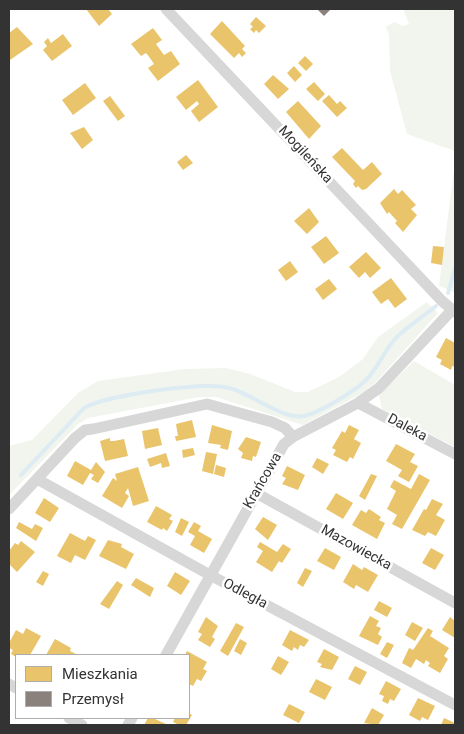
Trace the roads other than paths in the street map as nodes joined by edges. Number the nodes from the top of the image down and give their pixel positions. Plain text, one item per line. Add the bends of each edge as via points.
1 (166, 9) edge
2 (454, 311) edge
3 (358, 403) junction
4 (292, 437) junction
5 (455, 454) edge
6 (37, 479) junction
7 (256, 493) junction
8 (9, 509) edge
9 (210, 575) junction
10 (455, 603) edge
11 (167, 654) edge
12 (455, 705) edge
13 (71, 719) edge
14 (82, 725) edge

1 - 2 street, Mogileńska
2 - 3 street, Krańcowa via 379,388
3 - 4 street, Krańcowa
3 - 5 street, Daleka
4 - 6 street via 285,428 272,422 206,404 85,430
4 - 7 street, Krańcowa via 284,444
6 - 8 street
6 - 9 street, Odległa
7 - 9 street, Krańcowa
7 - 10 street, Mazowiecka
9 - 11 street, Krańcowa
9 - 12 street, Odległa
13 - 14 street

